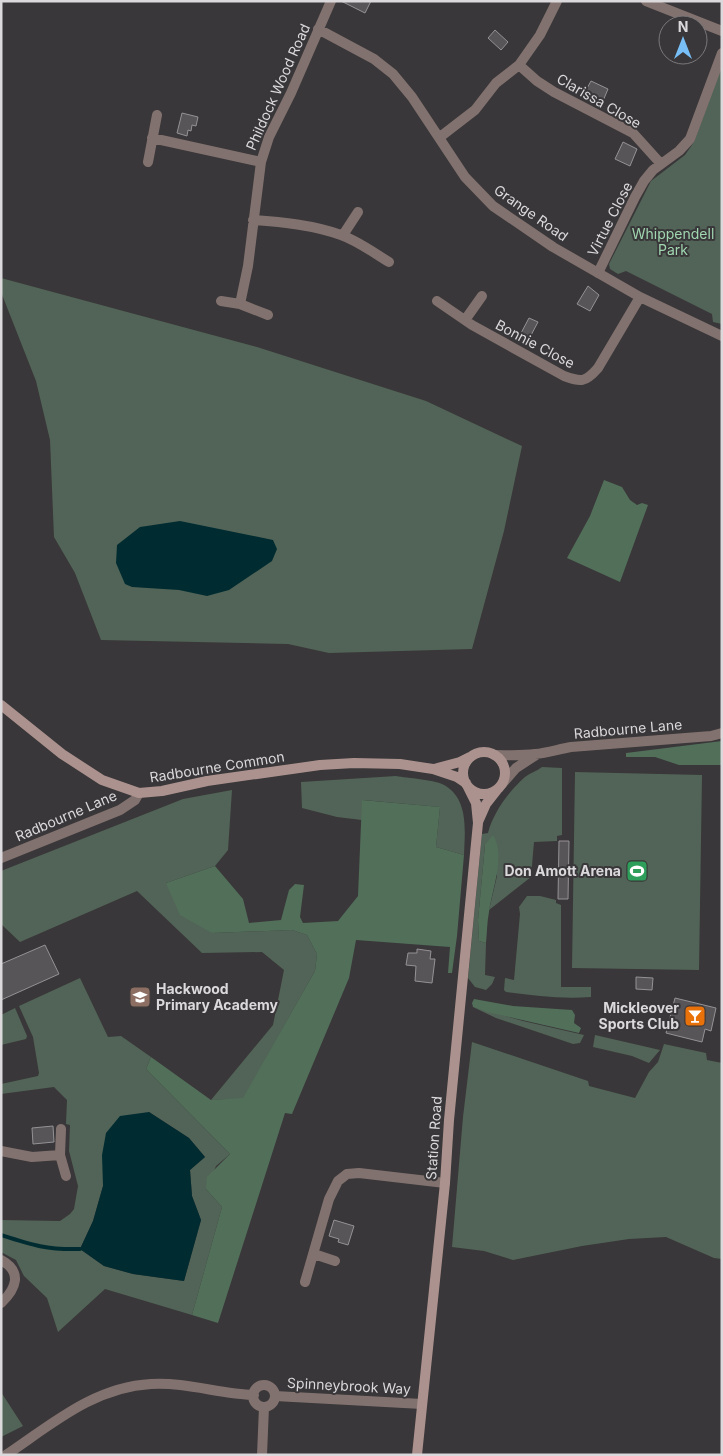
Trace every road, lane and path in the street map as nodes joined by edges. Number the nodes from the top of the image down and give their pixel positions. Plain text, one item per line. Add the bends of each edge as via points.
1 (330, 1) edge
2 (557, 1) edge
3 (646, 1) edge
4 (318, 30) junction
5 (722, 31) edge
6 (722, 53) edge
7 (519, 65) junction
8 (156, 115) dead end
9 (440, 137) junction
10 (152, 138) junction
11 (148, 162) dead end
12 (260, 162) junction
13 (661, 164) junction
14 (358, 212) dead end
15 (253, 220) junction
16 (343, 235) junction
17 (389, 262) dead end
18 (598, 273) junction
19 (482, 296) dead end
20 (640, 297) junction
21 (221, 301) dead end
22 (437, 301) dead end
23 (240, 304) junction
24 (268, 315) dead end
25 (465, 320) junction
26 (722, 336) edge
27 (1, 705) edge
28 (722, 733) edge
29 (494, 754) junction
30 (537, 754) junction
31 (472, 756) junction
32 (433, 769) junction
33 (467, 784) junction
34 (500, 786) junction
35 (138, 794) junction
36 (478, 823) junction
37 (1, 858) edge
38 (61, 1128) dead end
39 (1, 1151) edge
40 (60, 1155) junction
41 (66, 1176) dead end
42 (445, 1183) junction
43 (314, 1254) junction
44 (1, 1260) edge
45 (335, 1261) dead end
46 (305, 1282) dead end
47 (1, 1303) edge
48 (254, 1394) junction
49 (275, 1396) junction
50 (422, 1404) junction
51 (264, 1407) junction
52 (6, 1455) edge
53 (262, 1455) edge
54 (418, 1455) edge

1 - 4 street, Phildock Wood Road
2 - 7 street via 540,35
3 - 5 street
4 - 9 street, Grange Road via 374,59 394,74
4 - 12 street, Phildock Wood Road
6 - 13 street, Virtue Close via 690,139
7 - 9 street via 496,83 475,110
7 - 13 street, Clarissa Close via 554,92 633,134
8 - 10 street
9 - 18 street, Grange Road via 465,177 487,200 553,247
10 - 11 street
10 - 12 street
12 - 15 street, Phildock Wood Road
13 - 18 street, Virtue Close via 644,181
14 - 16 street
15 - 16 street via 276,221
15 - 23 street, Phildock Wood Road
16 - 17 street
18 - 20 street, Grange Road
19 - 25 street
20 - 25 street, Bonnie Close via 598,368 583,381 564,376
20 - 26 street, Grange Road
21 - 23 street
22 - 25 street, Bonnie Close
23 - 24 street
27 - 35 main road, Radbourne Common via 62,754 102,780
28 - 30 street, Radbourne Lane via 571,747
29 - 30 street, Radbourne Lane
29 - 31 main road via 483,752
29 - 34 main road via 505,771
30 - 34 street, Radbourne Lane via 516,768
31 - 32 main road, Radbourne Common
31 - 33 main road via 464,771
32 - 33 main road, Radbourne Common
32 - 35 main road, Radbourne Common via 378,763 320,765
33 - 34 main road via 472,790 485,794
33 - 36 main road, Station Road via 476,803
34 - 36 main road, Station Road via 486,804
35 - 37 street, Radbourne Lane via 120,810
36 - 42 main road, Station Road via 448,1120
38 - 40 street
39 - 40 street via 32,1157
40 - 41 street
42 - 43 street via 347,1174 338,1181 329,1199
42 - 50 main road, Station Road
43 - 45 street
43 - 46 street
44 - 47 street via 15,1272 10,1295
48 - 49 street via 265,1385
48 - 51 street via 258,1404
48 - 52 street via 170,1385 128,1387 96,1396
49 - 50 street, Spinneybrook Way
49 - 51 street via 272,1404
50 - 54 main road, Station Road
51 - 53 street

